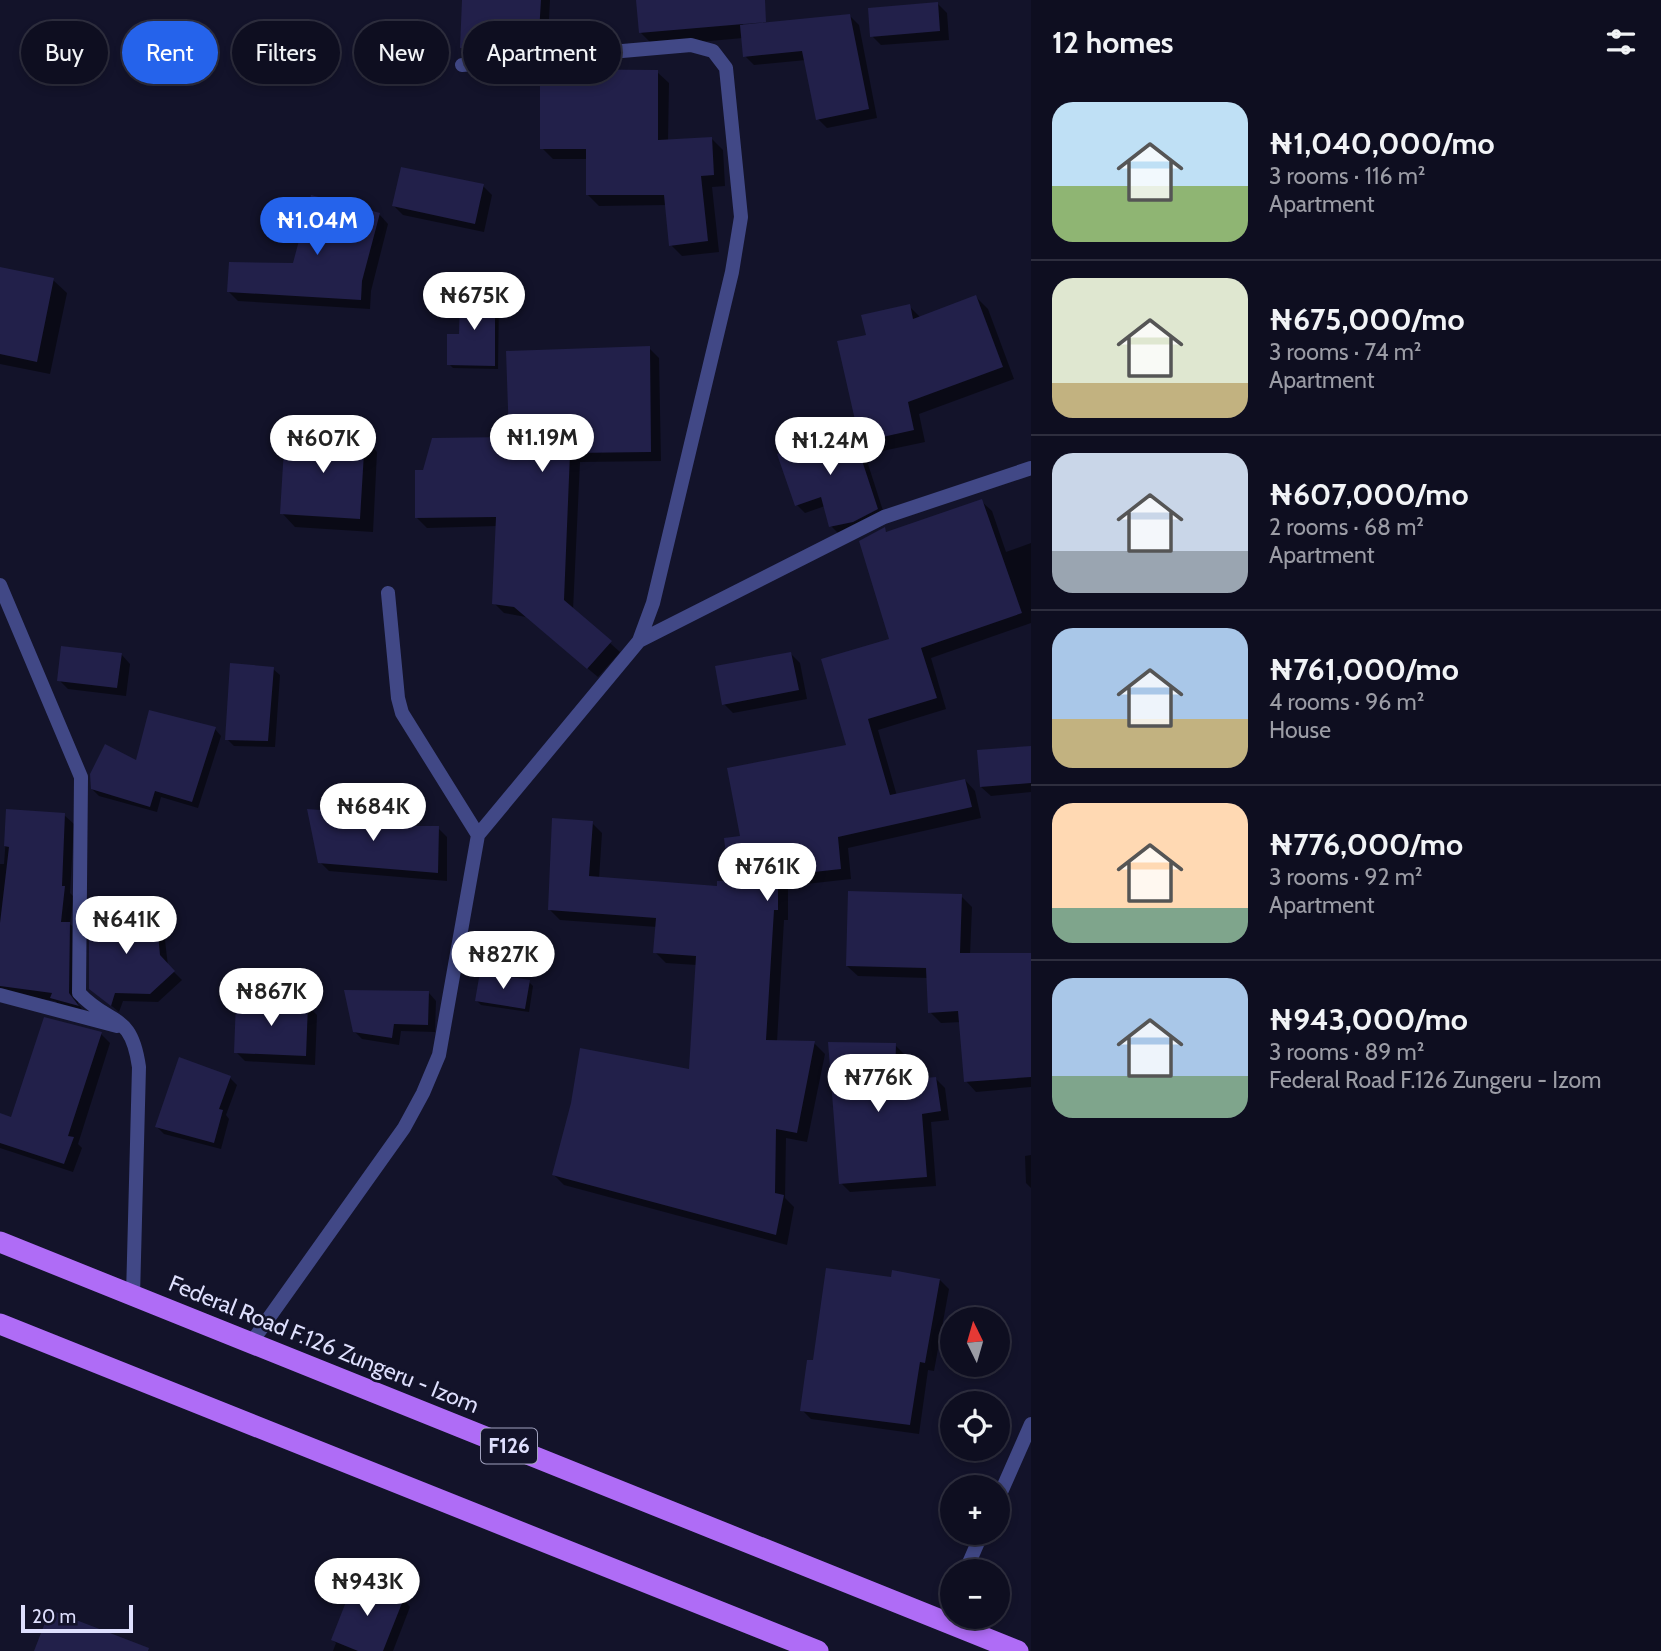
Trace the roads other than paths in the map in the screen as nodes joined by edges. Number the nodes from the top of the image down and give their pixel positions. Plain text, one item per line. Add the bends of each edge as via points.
1 (462, 65) dead end
2 (1031, 468) edge
3 (0, 585) edge
4 (388, 593) dead end
5 (639, 641) junction
6 (478, 835) junction
7 (0, 995) edge
8 (129, 1029) junction
9 (0, 1241) edge
10 (133, 1296) junction
11 (0, 1324) edge
12 (251, 1343) junction
13 (1031, 1424) edge
14 (1009, 1475) edge
15 (940, 1621) edge
16 (961, 1629) edge
17 (818, 1651) edge
18 (1018, 1651) edge

1 - 5 street via 691,45 713,51 726,68 741,217 653,603
2 - 5 street via 884,517
3 - 8 street via 81,777 79,993
4 - 6 street via 402,713
5 - 6 street
6 - 12 street via 439,1055 423,1093 404,1128
7 - 8 street
8 - 10 street via 139,1067
9 - 10 main road, Federal Road F.126 Zungeru - Izom / F126
10 - 12 main road, Federal Road F.126 Zungeru - Izom / F126
11 - 17 main road
12 - 15 main road, Federal Road F.126 Zungeru - Izom / F126
13 - 14 street
16 - 18 main road, Federal Road F.126 Zungeru - Izom / F126

